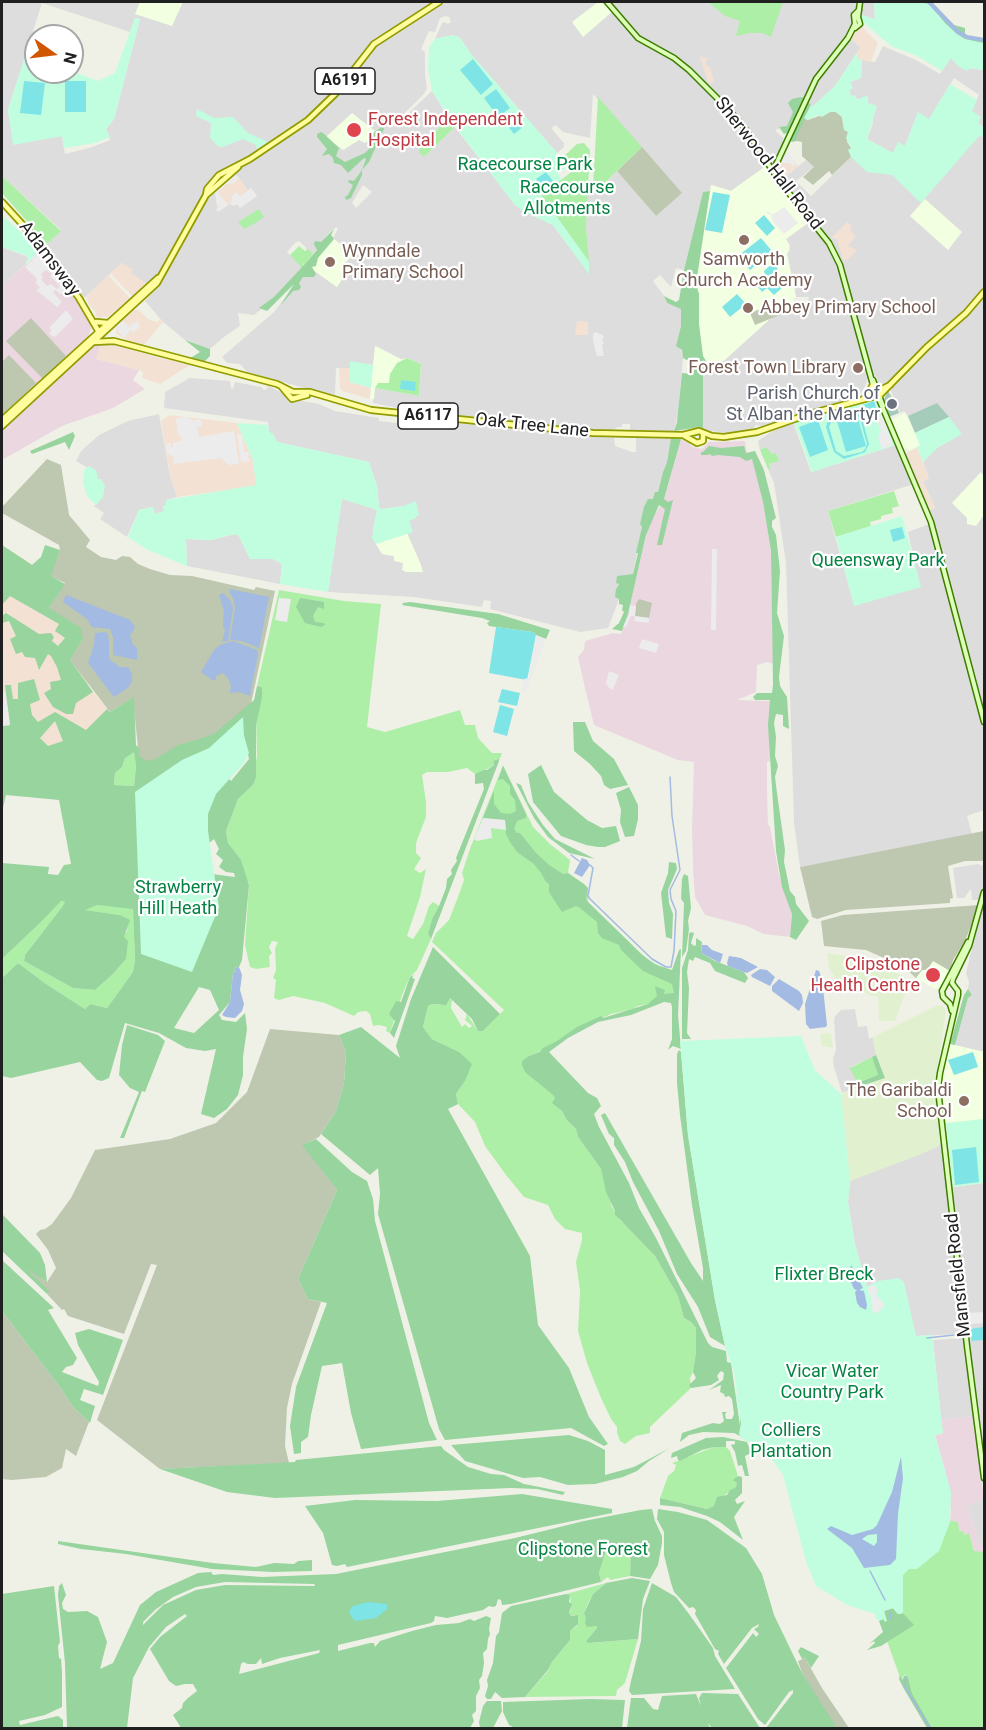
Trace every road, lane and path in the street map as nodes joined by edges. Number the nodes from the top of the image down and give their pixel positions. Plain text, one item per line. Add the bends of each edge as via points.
1 (439, 2) edge
2 (607, 2) edge
3 (860, 2) edge
4 (778, 158) junction
5 (767, 162) junction
6 (773, 169) junction
7 (2, 202) edge
8 (160, 277) junction
9 (984, 292) edge
10 (94, 320) junction
11 (108, 323) junction
12 (102, 332) junction
13 (112, 341) junction
14 (94, 342) junction
15 (873, 382) junction
16 (878, 394) junction
17 (864, 398) junction
18 (2, 420) edge
19 (2, 426) edge
20 (693, 433) junction
21 (683, 435) junction
22 (703, 436) junction
23 (692, 440) junction
24 (984, 722) edge
25 (984, 892) edge
26 (975, 928) junction
27 (954, 986) junction
28 (942, 989) junction
29 (958, 995) junction
30 (947, 1001) junction
31 (952, 1015) junction
32 (984, 1478) edge

1 - 8 main road, A6191 via 374,44 325,105 292,132 219,176 207,189
2 - 5 main road, Sherwood Hall Road via 634,35 674,58 706,86 744,127
3 - 4 main road via 856,20 816,79
4 - 5 main road
4 - 6 main road
5 - 6 main road, Sherwood Hall Road
6 - 15 main road, Sherwood Hall Road via 829,243 840,265
7 - 10 main road, Adamsway / A6117 via 34,237
8 - 11 main road, A6191
8 - 12 main road, A6191
9 - 16 main road, A6117
10 - 11 main road
10 - 12 main road, Adamsway / A6117
11 - 12 main road, A6191
12 - 13 main road, Oak Tree Lane / A6117
12 - 14 main road, A6191
12 - 18 main road, A6191
13 - 14 main road
13 - 21 main road, Oak Tree Lane / A6117 via 281,386 294,395 314,394 376,411 620,435
14 - 19 main road, A6191
15 - 16 main road, Sherwood Hall Road
15 - 17 main road
16 - 17 main road, A6117
16 - 24 main road, Sherwood Hall Road via 931,522
17 - 22 main road, A6117 via 750,434
20 - 21 main road, A6117
20 - 22 main road, A6117 via 697,430
20 - 23 main road
21 - 23 main road, A6117
22 - 23 main road, A6117 via 698,443
25 - 26 main road
26 - 27 main road via 953,979
26 - 28 main road
27 - 28 main road
27 - 29 main road
28 - 30 main road
29 - 30 main road
29 - 31 main road, Mansfield Road
30 - 31 main road
31 - 32 main road, Mansfield Road via 938,1089

